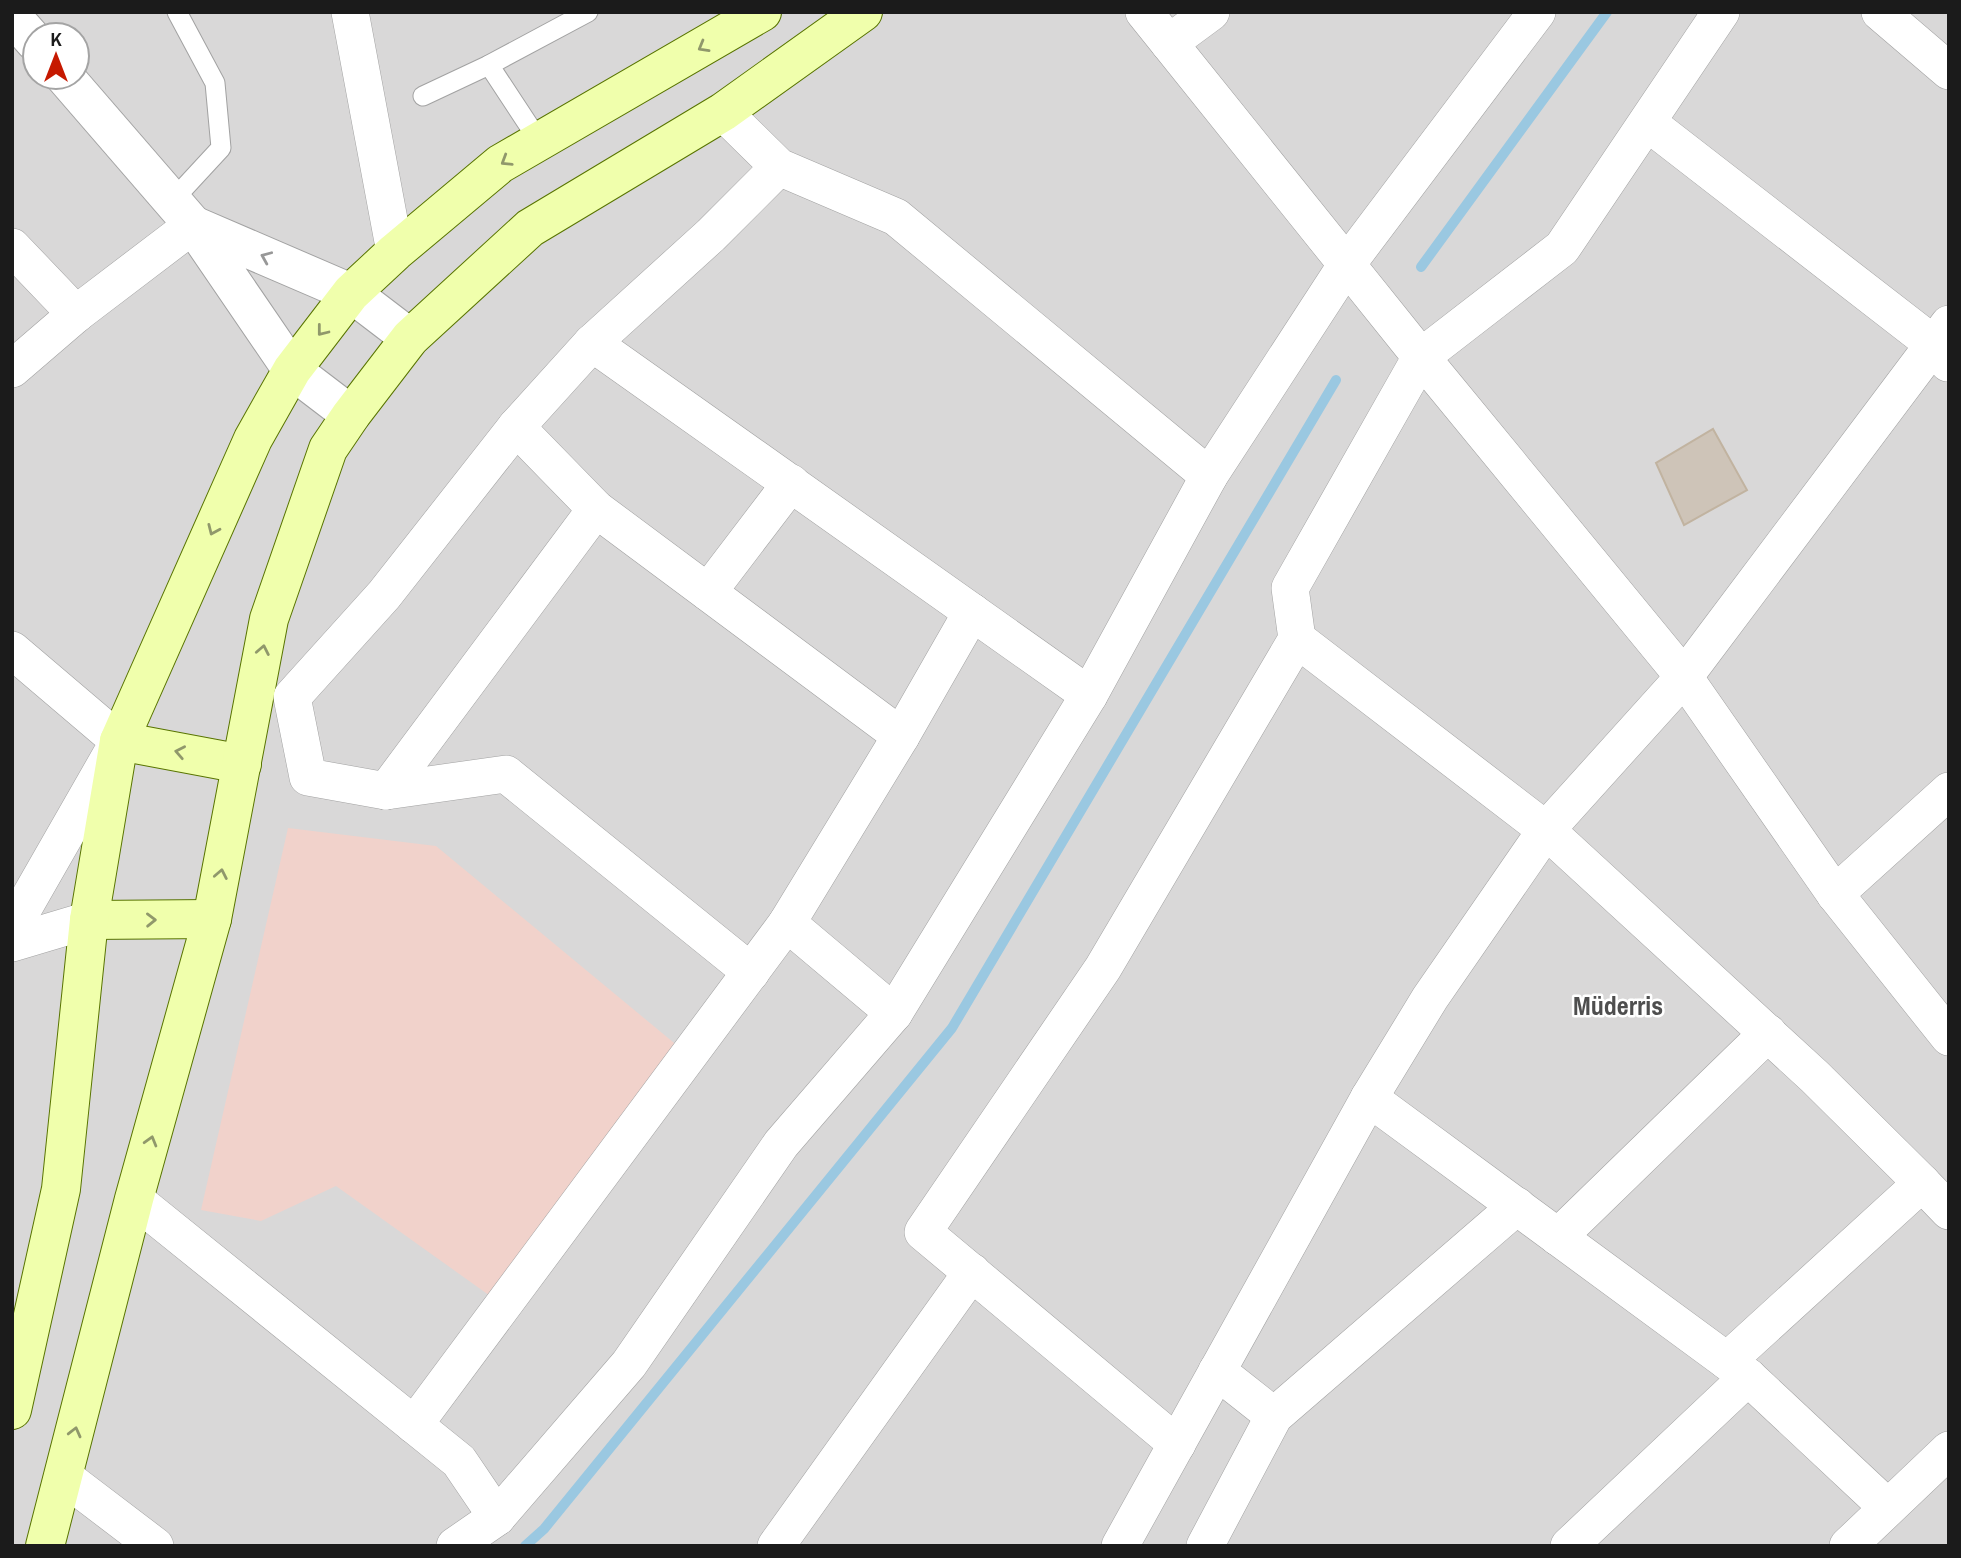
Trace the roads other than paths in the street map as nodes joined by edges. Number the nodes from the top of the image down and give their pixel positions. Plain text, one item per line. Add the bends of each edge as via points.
1 (177, 12) edge
2 (350, 12) edge
3 (588, 12) edge
4 (762, 12) edge
5 (863, 12) edge
6 (1144, 12) edge
7 (1211, 12) edge
8 (1537, 12) edge
9 (1721, 12) edge
10 (1880, 12) edge
11 (1169, 43) junction
12 (489, 65) junction
13 (1949, 71) edge
14 (77, 91) edge
15 (423, 96) dead end
16 (723, 112) junction
17 (1648, 122) junction
18 (539, 141) junction
19 (779, 167) junction
20 (183, 213) junction
21 (12, 247) edge
22 (395, 252) junction
23 (1347, 264) junction
24 (351, 293) junction
25 (75, 314) junction
26 (410, 338) junction
27 (593, 342) junction
28 (1943, 344) edge
29 (1421, 357) junction
30 (12, 369) edge
31 (292, 370) junction
32 (351, 415) junction
33 (516, 427) junction
34 (1209, 476) junction
35 (791, 483) junction
36 (596, 509) junction
37 (708, 592) junction
38 (972, 612) junction
39 (1297, 639) junction
40 (12, 650) edge
41 (1684, 677) junction
42 (1089, 695) junction
43 (901, 736) junction
44 (118, 741) junction
45 (242, 764) junction
46 (386, 791) junction
47 (1949, 791) edge
48 (1546, 830) junction
49 (1835, 894) junction
50 (212, 919) junction
51 (89, 920) junction
52 (787, 923) junction
53 (12, 928) edge
54 (12, 943) edge
55 (751, 972) junction
56 (894, 1013) junction
57 (1768, 1034) junction
58 (1949, 1037) edge
59 (1369, 1098) junction
60 (1922, 1183) junction
61 (134, 1199) junction
62 (1517, 1206) junction
63 (1949, 1211) edge
64 (1559, 1237) junction
65 (972, 1272) junction
66 (1737, 1369) junction
67 (1217, 1371) junction
68 (12, 1410) edge
69 (1274, 1416) junction
70 (414, 1425) junction
71 (1177, 1444) junction
72 (1949, 1450) edge
73 (63, 1476) junction
74 (1887, 1507) junction
75 (497, 1517) junction
76 (46, 1546) edge
77 (155, 1546) edge
78 (455, 1546) edge
79 (776, 1546) edge
80 (1120, 1546) edge
81 (1205, 1546) edge
82 (1569, 1546) edge
83 (1849, 1546) edge

1 - 20 lane via 215,83 221,148
2 - 22 street
3 - 12 lane
4 -> 18 main road
5 - 16 main road
6 - 11 street
7 - 11 street
8 - 23 street
9 - 17 street
10 - 13 street
11 - 23 street
12 - 15 lane
12 - 18 lane
14 - 20 street
16 - 19 street
16 - 26 main road via 530,228
17 - 28 street
17 - 29 street via 1562,248
18 -> 22 main road via 500,164
19 - 27 street
19 - 34 street via 896,217
24 -> 20 street
20 - 25 street
20 - 31 street
21 - 25 street
22 - 24 main road
23 - 29 street
23 - 34 street
24 - 26 street
24 -> 31 main road
25 - 30 street
26 - 32 main road
27 - 33 street
27 - 35 street
28 - 41 street
29 - 39 street via 1290,588
29 - 41 street
31 - 32 street
31 -> 44 main road via 253,439
45 -> 32 main road via 269,619 328,449
33 - 36 street
33 - 46 street via 384,595 292,697 308,777
34 - 42 street
35 - 37 street
35 - 38 street
36 - 37 street
36 - 46 street
37 - 43 street
38 - 42 street
38 - 43 street
39 - 48 street
39 - 65 street via 1103,968 923,1232
40 - 44 street
41 - 48 street
41 - 49 street
42 - 56 street
43 - 52 street
45 -> 44 main road
44 - 51 main road
44 - 53 street
50 -> 45 main road
46 - 55 street via 506,774
47 - 49 street
48 - 57 street
48 - 59 street via 1430,998
49 - 58 street
51 -> 50 main road
61 -> 50 main road
51 - 54 street
51 - 68 main road via 61,1189
52 - 55 street
52 - 56 street
55 - 70 street
56 - 75 street via 781,1144 629,1364
57 - 60 street
57 - 64 street
59 - 62 street
59 - 67 street
60 - 63 street
60 - 66 street
61 - 70 street
73 -> 61 main road
62 - 64 street
62 - 69 street
64 - 66 street
65 - 71 street
65 - 79 street
66 - 74 street
66 - 82 street
67 - 69 street
67 - 71 street
69 - 81 street
70 - 75 street via 459,1461
71 - 80 street
72 - 74 street
73 - 76 main road
73 - 77 street
74 - 83 street
75 - 78 street

